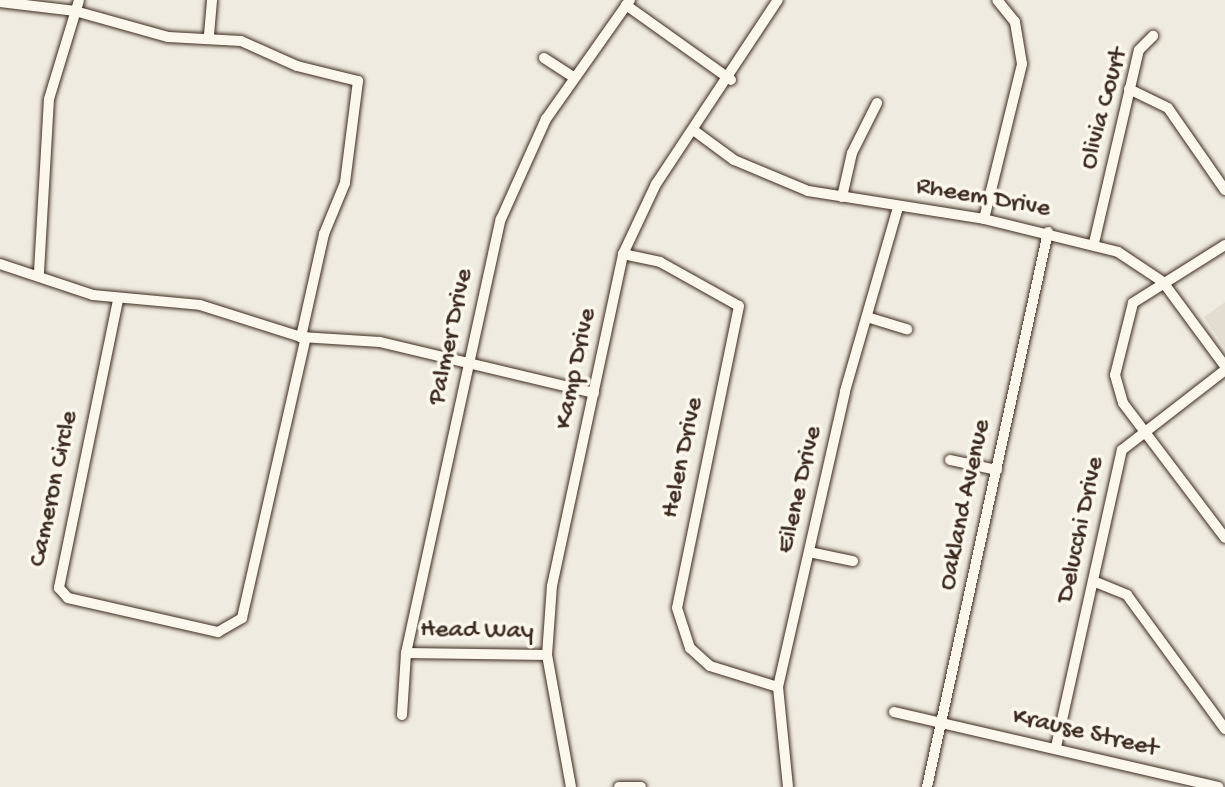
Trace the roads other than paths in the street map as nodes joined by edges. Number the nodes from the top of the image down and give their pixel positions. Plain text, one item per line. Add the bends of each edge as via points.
1 (212, 0) edge
2 (778, 0) edge
3 (997, 0) edge
4 (0, 2) edge
5 (628, 3) edge
6 (77, 5) edge
7 (209, 35) junction
8 (1153, 36) dead end
9 (544, 58) dead end
10 (573, 77) junction
11 (731, 80) junction
12 (1129, 89) junction
13 (877, 103) dead end
14 (696, 132) junction
15 (1225, 190) edge
16 (842, 197) junction
17 (898, 207) junction
18 (984, 219) junction
19 (1048, 232) junction
20 (1094, 243) junction
21 (1225, 245) edge
22 (623, 254) junction
23 (0, 264) edge
24 (39, 272) junction
25 (1163, 282) junction
26 (118, 300) junction
27 (870, 318) junction
28 (907, 329) dead end
29 (303, 337) junction
30 (469, 363) junction
31 (1225, 368) edge
32 (594, 393) junction
33 (1145, 428) junction
34 (950, 460) dead end
35 (997, 470) junction
36 (1225, 538) edge
37 (809, 552) junction
38 (853, 561) dead end
39 (1093, 581) junction
40 (406, 653) junction
41 (547, 655) junction
42 (778, 687) junction
43 (894, 712) dead end
44 (402, 715) dead end
45 (941, 724) junction
46 (1225, 729) edge
47 (1056, 747) junction
48 (571, 787) edge
49 (619, 787) edge
50 (641, 787) edge
51 (788, 787) edge
52 (927, 787) edge
53 (1218, 787) edge

1 - 7 street
2 - 11 street, Kamp Drive
3 - 18 street via 1015,22 1022,64
4 - 6 street
5 - 10 street, Palmer Drive
5 - 11 street
6 - 7 street via 168,37
6 - 24 street via 49,99
7 - 29 street via 358,81 345,183 324,234
8 - 12 street, Olivia Court via 1139,50
9 - 10 street
10 - 30 street, Palmer Drive via 520,165
11 - 14 street, Kamp Drive
12 - 15 street via 1168,108
12 - 20 street, Olivia Court
13 - 16 street via 852,153
14 - 16 street, Rheem Drive via 776,181
14 - 22 street, Kamp Drive via 656,184
16 - 17 street, Rheem Drive
17 - 18 street, Rheem Drive
17 - 27 street, Eilene Drive
18 - 19 street, Rheem Drive
19 - 20 street, Rheem Drive
19 - 35 street, Oakland Avenue
20 - 25 street, Rheem Drive
21 - 25 street
22 - 32 street, Kamp Drive
22 - 42 street, Helen Drive via 660,262 739,306 677,608 690,648 710,666
23 - 24 street
24 - 26 street
25 - 31 street, Rheem Drive
25 - 33 street via 1133,303 1115,375 1123,403
26 - 29 street via 200,305
26 - 29 street, Cameron Circle via 59,588 68,598 218,632 242,618
27 - 28 street
27 - 37 street, Eilene Drive
29 - 30 street via 380,342
30 - 32 street
30 - 40 street, Palmer Drive
31 - 33 street, Delucchi Drive
32 - 41 street, Kamp Drive via 552,586
33 - 36 street
33 - 39 street, Delucchi Drive via 1122,450
34 - 35 street
35 - 45 street, Oakland Avenue
37 - 38 street
37 - 42 street, Eilene Drive
39 - 46 street via 1127,595
39 - 47 street, Delucchi Drive
40 - 41 street, Head Way
40 - 44 street, Palmer Drive
41 - 48 street, Kamp Drive
42 - 51 street, Eilene Drive
43 - 45 street, Krause Street
45 - 47 street, Krause Street
45 - 52 street, Oakland Avenue
47 - 53 street, Krause Street
49 - 50 street

